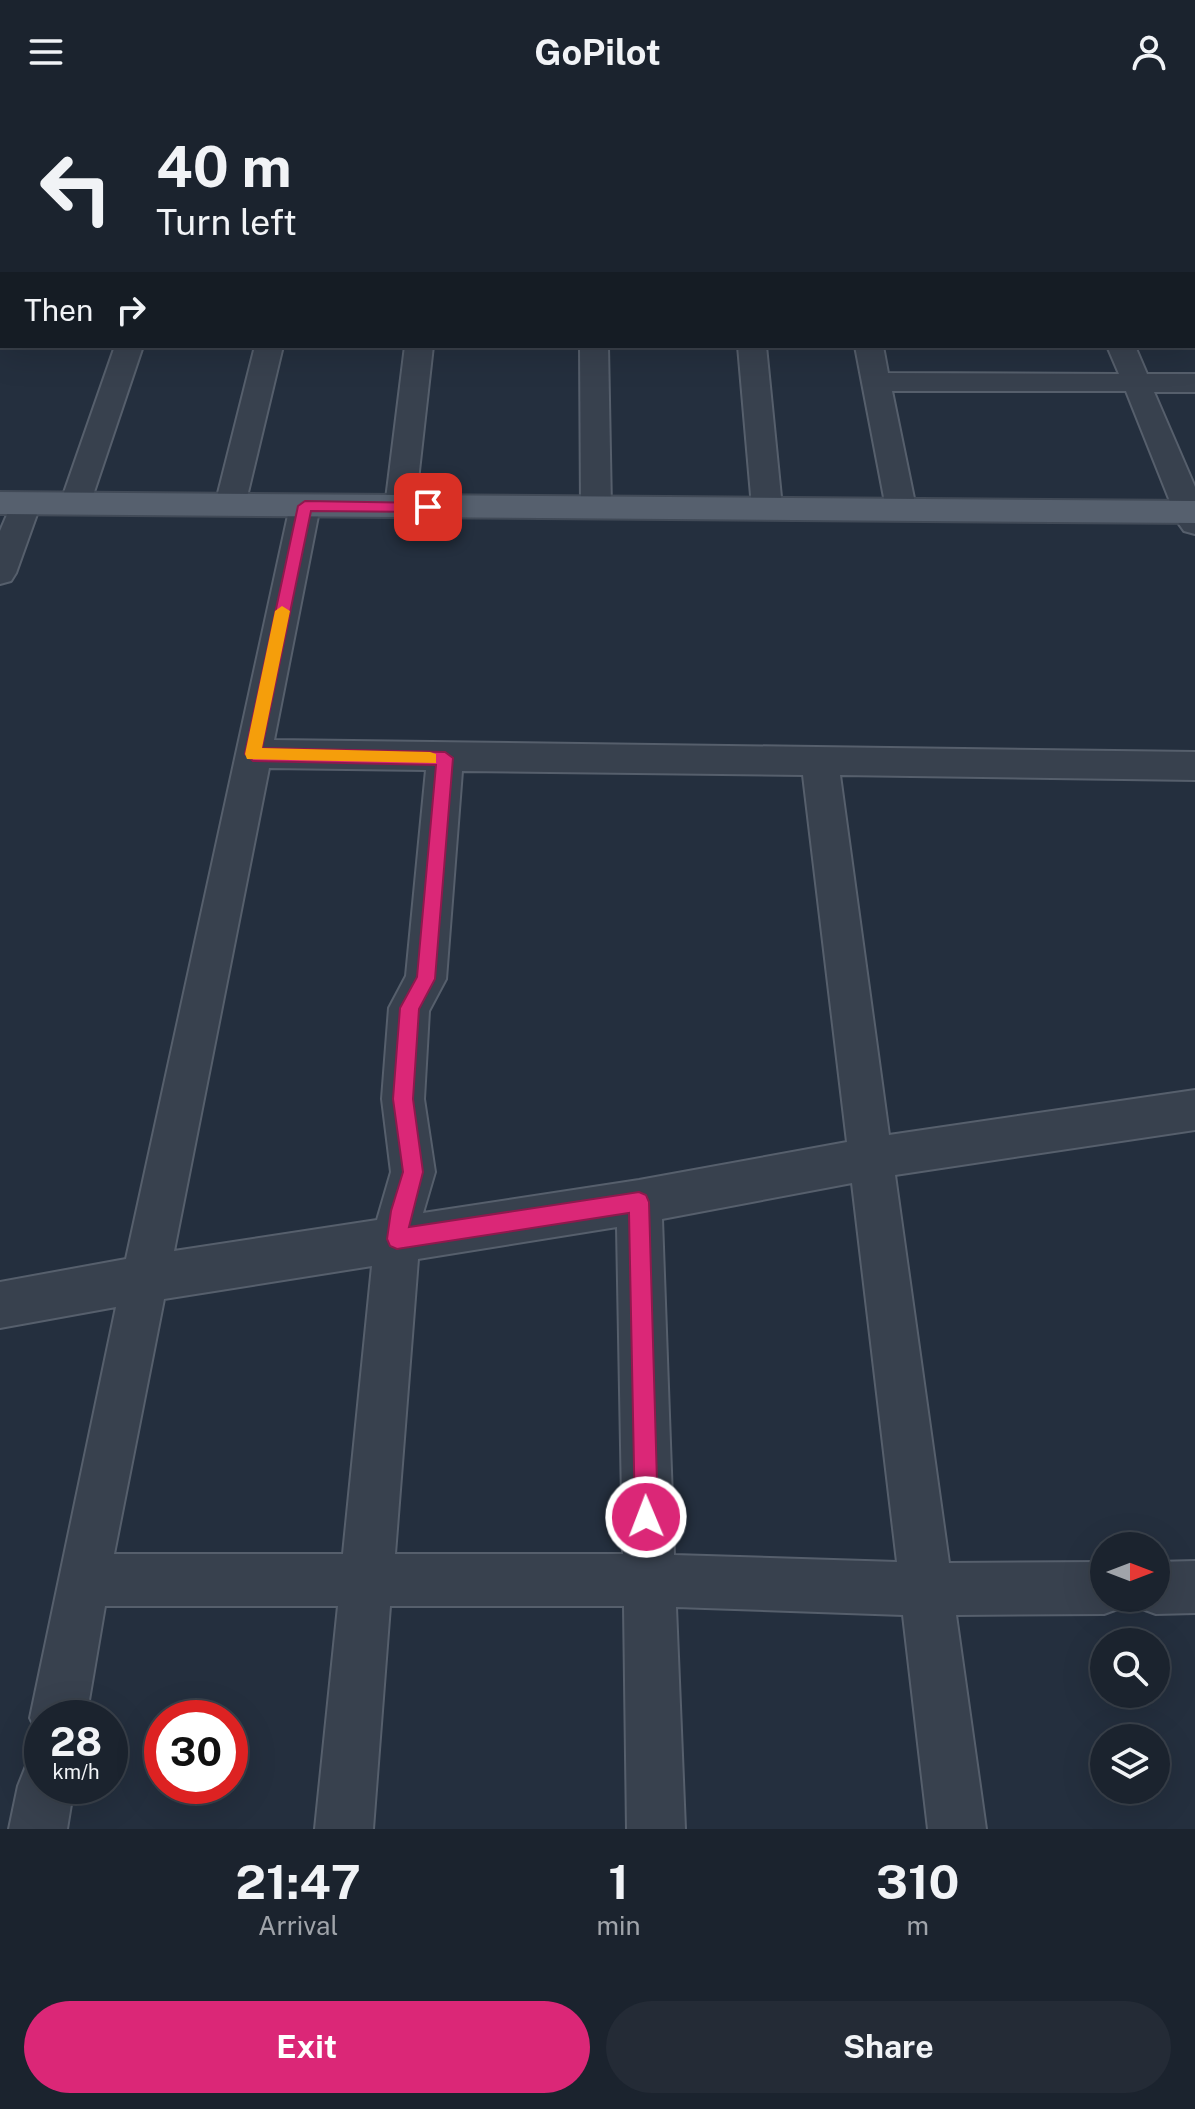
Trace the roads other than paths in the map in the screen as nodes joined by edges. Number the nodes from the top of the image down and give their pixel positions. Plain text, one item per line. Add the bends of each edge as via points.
1 (128, 348) edge
2 (269, 348) edge
3 (419, 348) edge
4 (594, 348) edge
5 (752, 348) edge
6 (869, 348) edge
7 (1122, 348) edge
8 (876, 382) junction
9 (1137, 383) junction
10 (1195, 383) edge
11 (13, 503) edge
12 (75, 504) junction
13 (230, 505) junction
14 (305, 506) junction
15 (400, 507) junction
16 (767, 507) junction
17 (596, 508) junction
18 (901, 508) junction
19 (1193, 516) edge
20 (2, 568) edge
21 (253, 754) junction
22 (445, 758) junction
23 (820, 763) junction
24 (1195, 766) edge
25 (1195, 1110) edge
26 (871, 1158) junction
27 (639, 1202) junction
28 (397, 1239) junction
29 (145, 1279) junction
30 (0, 1305) edge
31 (83, 1580) junction
32 (367, 1580) junction
33 (648, 1580) junction
34 (1195, 1587) edge
35 (1090, 1588) edge
36 (1170, 1588) edge
37 (926, 1589) junction
38 (61, 1700) edge
39 (43, 1804) edge
40 (38, 1829) edge
41 (344, 1829) edge
42 (656, 1829) edge
43 (957, 1829) edge

1 - 12 street
2 - 13 street
3 - 15 street
4 - 17 street
5 - 16 street
6 - 8 street
7 - 9 street
8 - 9 street
8 - 18 street
9 - 10 street
9 - 19 street
11 - 12 main road
11 - 20 street
12 - 13 main road
13 - 14 main road
14 - 15 main road
14 - 21 street
15 - 17 main road
16 - 17 main road
16 - 18 main road
18 - 19 main road
21 - 22 street
21 - 29 street
22 - 23 street
22 - 28 street via 426,979 408,1018 403,1099 413,1172
23 - 24 street
23 - 26 street
25 - 26 street
26 - 27 street
26 - 37 street
27 - 28 street
27 - 33 street
28 - 29 street
28 - 32 street
29 - 30 street
29 - 31 street
31 - 32 street
31 - 38 street
32 - 33 street
32 - 41 street
33 - 37 street
33 - 42 street
34 - 36 street
35 - 37 street
37 - 43 street
39 - 40 street

